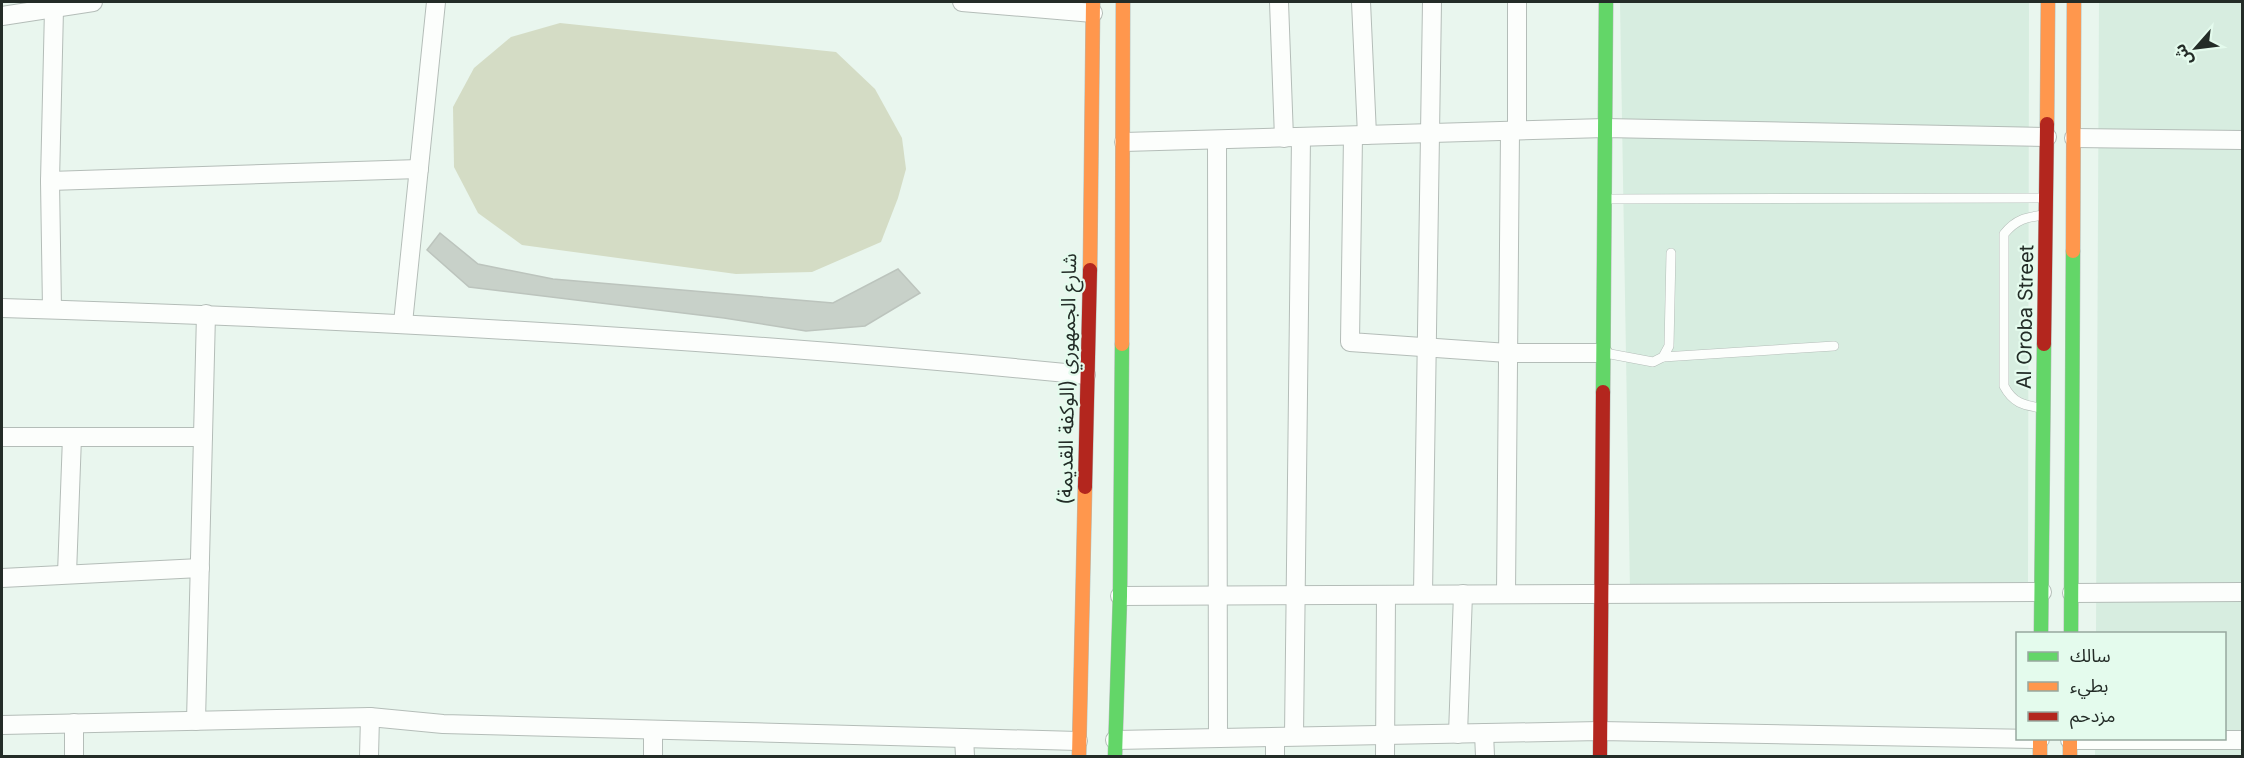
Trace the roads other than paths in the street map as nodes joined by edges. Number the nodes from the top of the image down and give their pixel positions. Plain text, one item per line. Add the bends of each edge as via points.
1 (93, 2) edge
2 (436, 2) edge
3 (962, 2) edge
4 (1123, 2) edge
5 (1279, 2) edge
6 (1361, 2) edge
7 (1432, 2) edge
8 (1517, 2) edge
9 (1606, 2) edge
10 (2048, 2) edge
11 (2074, 2) edge
12 (1093, 7) edge
13 (54, 9) junction
14 (2, 16) edge
15 (1605, 128) junction
16 (1513, 131) junction
17 (1430, 133) junction
18 (1360, 135) junction
19 (1292, 137) junction
20 (2047, 138) junction
21 (2074, 138) junction
22 (1217, 140) junction
23 (2242, 140) edge
24 (1124, 142) junction
25 (419, 169) junction
26 (50, 181) junction
27 (2046, 198) junction
28 (1605, 199) junction
29 (2046, 215) junction
30 (1671, 253) dead end
31 (2, 308) edge
32 (52, 309) junction
33 (206, 314) junction
34 (403, 323) junction
35 (1834, 346) dead end
36 (1427, 348) junction
37 (1508, 352) junction
38 (1603, 352) junction
39 (1663, 357) junction
40 (1086, 375) junction
41 (1085, 408) junction
42 (2043, 408) junction
43 (1121, 409) junction
44 (2, 437) edge
45 (72, 437) junction
46 (203, 437) junction
47 (200, 568) junction
48 (67, 574) junction
49 (2, 578) edge
50 (2042, 592) junction
51 (2242, 592) edge
52 (1601, 593) junction
53 (2072, 593) junction
54 (1423, 594) junction
55 (1463, 594) junction
56 (1506, 594) junction
57 (1386, 595) junction
58 (1120, 596) junction
59 (1220, 596) junction
60 (1296, 596) junction
61 (2042, 632) edge
62 (2071, 632) edge
63 (1080, 680) junction
64 (1108, 680) junction
65 (370, 717) junction
66 (196, 721) junction
67 (74, 723) junction
68 (2, 725) edge
69 (653, 730) junction
70 (1600, 731) junction
71 (1484, 733) junction
72 (1458, 734) junction
73 (1385, 735) junction
74 (1294, 736) junction
75 (1275, 737) junction
76 (964, 738) junction
77 (1218, 738) junction
78 (2242, 740) edge
79 (2040, 745) edge
80 (2070, 745) edge
81 (1115, 748) edge
82 (1079, 749) edge
83 (74, 756) edge
84 (369, 756) edge
85 (653, 756) edge
86 (964, 756) edge
87 (1275, 756) edge
88 (1385, 756) edge
89 (1485, 756) edge
90 (1600, 756) edge

1 - 13 street
2 - 25 street
3 - 12 street
4 - 24 main road
5 - 19 street
6 - 18 street
7 - 17 street
8 - 16 street
9 - 15 main road
10 - 20 main road, Al Oroba Street
11 - 21 main road
12 - 40 main road, شارع الجمهوري (الوكفة القديمة)
13 - 14 street
13 - 26 street
15 - 16 street
15 - 20 street
15 - 28 main road
16 - 17 street
16 - 37 street
17 - 18 street
17 - 36 street
18 - 19 street
18 - 36 street via 1350,342
19 - 22 street
19 - 60 street
20 - 27 main road, Al Oroba Street
21 - 23 street
21 - 53 main road
22 - 24 street
22 - 59 street
24 - 43 main road
25 - 26 street
25 - 34 street
26 - 32 street
27 - 28 lane
27 - 29 main road, Al Oroba Street
28 - 38 main road
29 - 42 main road, Al Oroba Street
29 - 42 lane via 2024,218 2004,234 2004,386 2010,398 2021,405
30 - 39 lane via 1669,346
31 - 32 street
32 - 33 street
33 - 34 street
33 - 46 street
34 - 40 street via 917,358
35 - 39 lane
36 - 37 street
36 - 54 street
37 - 38 street
37 - 56 street
38 - 39 lane via 1653,362
38 - 52 main road
40 - 41 main road, شارع الجمهوري (الوكفة القديمة)
41 - 43 main road
41 - 63 main road, شارع الجمهوري (الوكفة القديمة)
42 - 50 main road, Al Oroba Street
43 - 58 main road
44 - 45 street
45 - 46 street
45 - 48 street
46 - 47 street
47 - 48 street
47 - 66 street
48 - 49 street
50 - 52 street
50 - 61 main road, Al Oroba Street
51 - 53 street
52 - 56 street
52 - 70 main road
53 - 62 main road
54 - 55 street
54 - 57 street
55 - 56 street
55 - 72 street
57 - 60 street
57 - 73 street
58 - 59 street
58 - 64 main road
59 - 60 street
59 - 77 street
60 - 74 street
63 - 64 main road
63 - 82 main road, شارع الجمهوري (الوكفة القديمة)
64 - 81 main road
65 - 66 street
65 - 69 street via 443,724
65 - 84 street
66 - 67 street
67 - 68 street
67 - 83 street
69 - 76 street
69 - 85 street
70 - 71 street
70 - 79 street
70 - 90 main road
71 - 72 street
71 - 89 street
72 - 73 street
73 - 74 street
73 - 88 street
74 - 75 street
75 - 77 street
75 - 87 street
76 - 82 street
76 - 86 street
77 - 81 street
78 - 80 street

